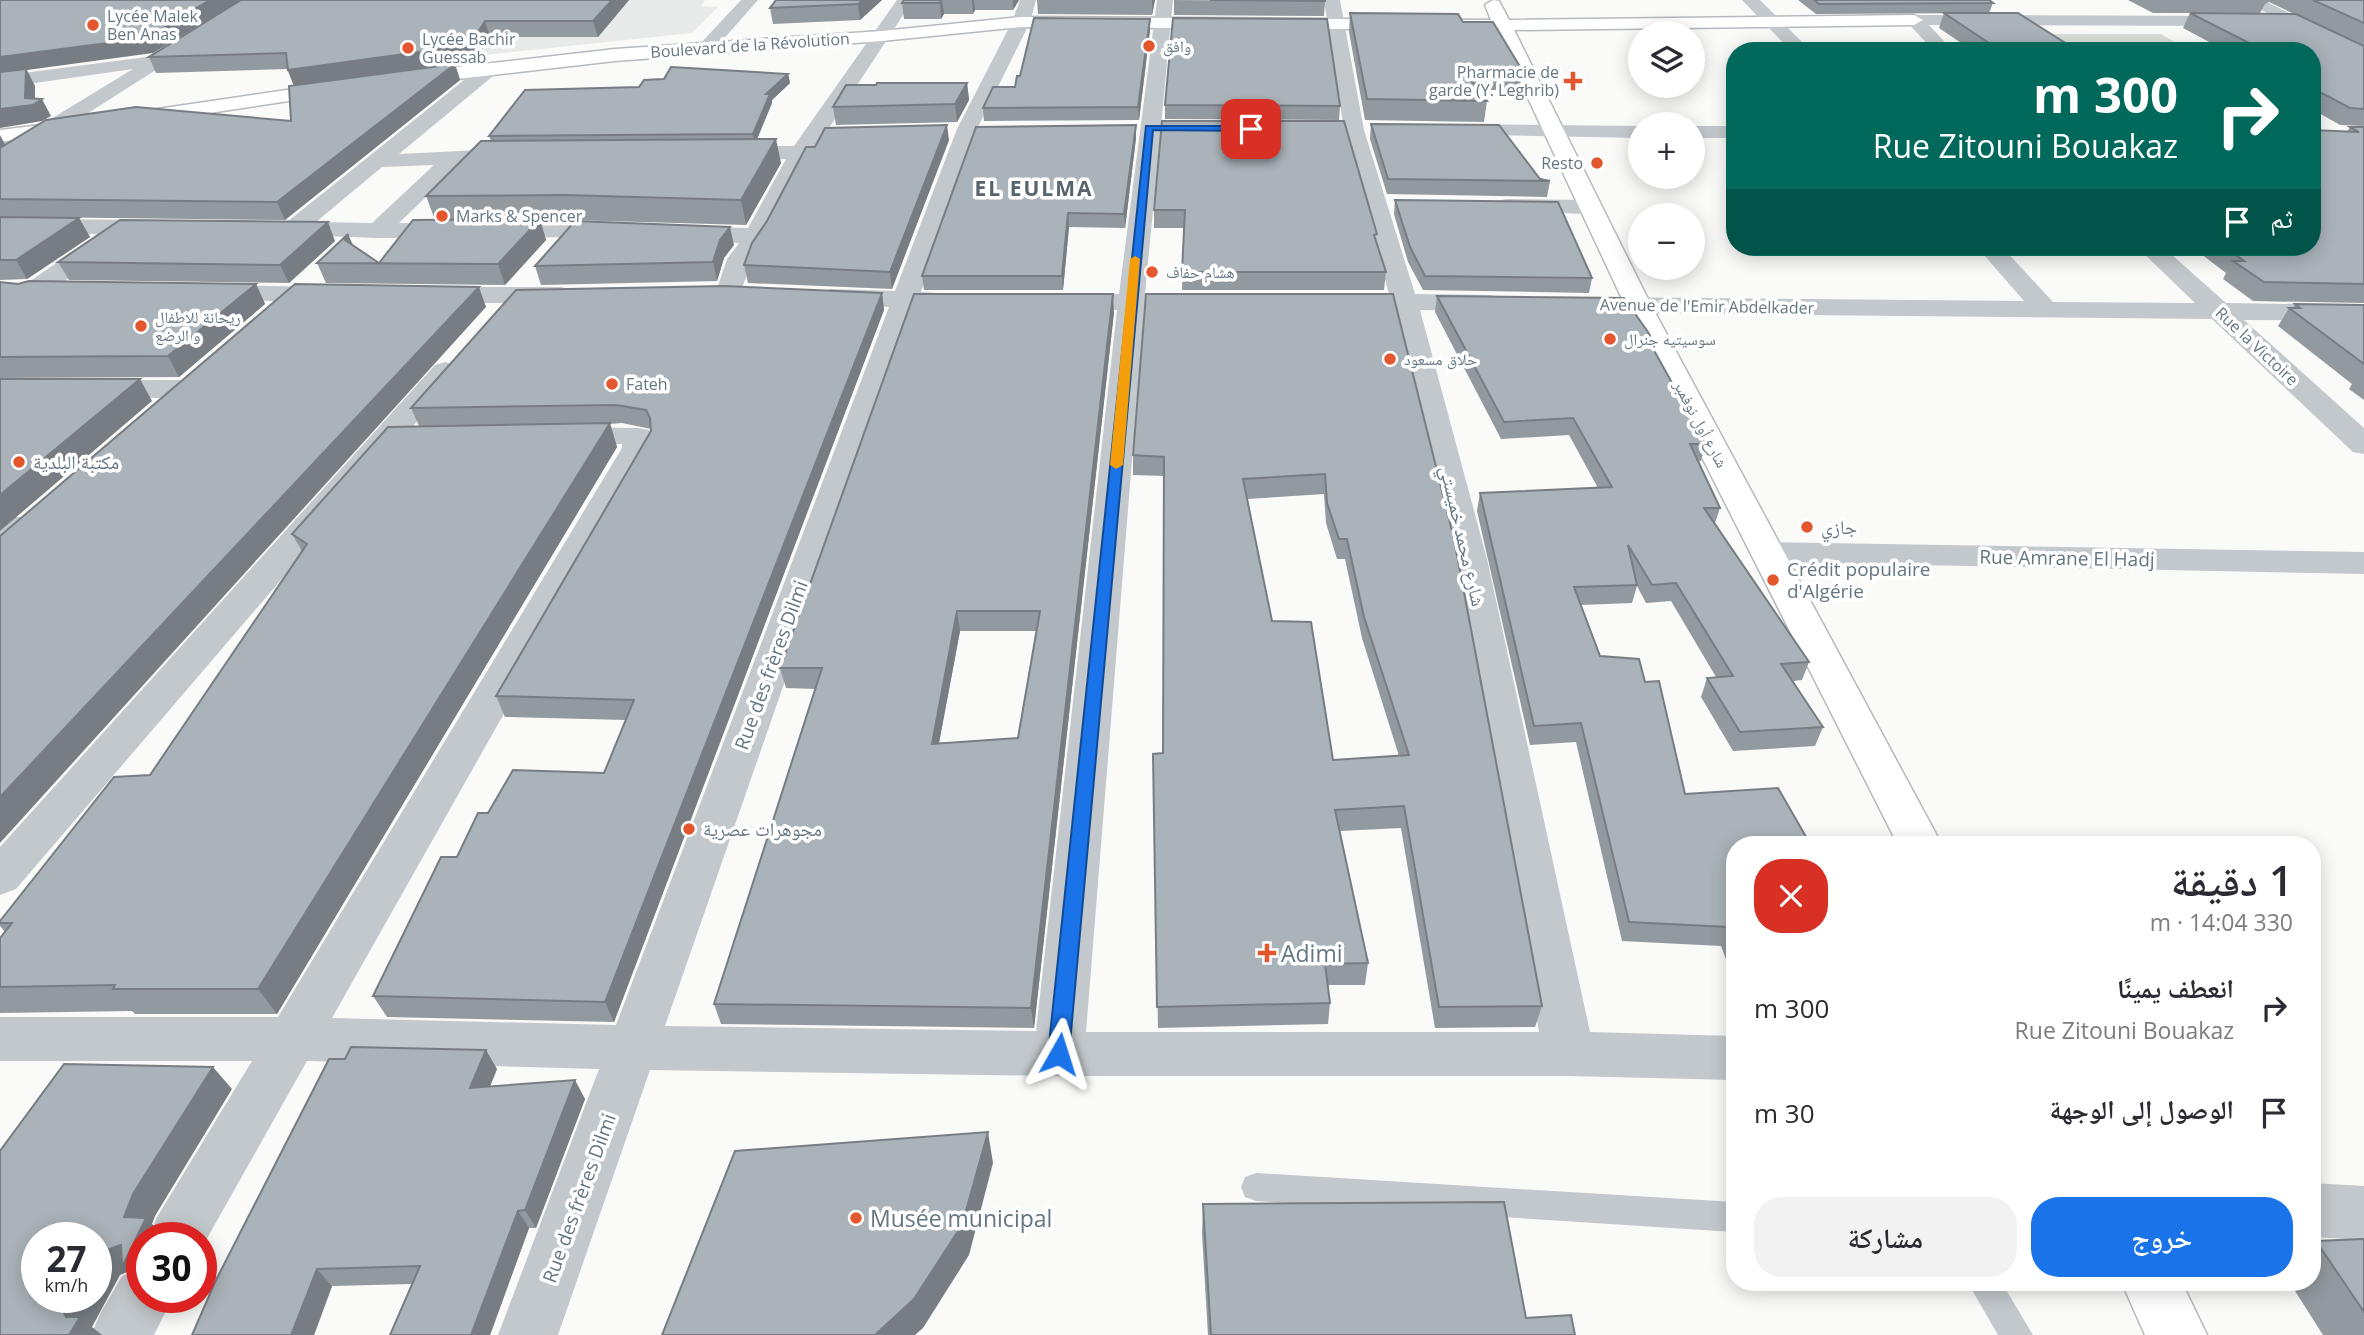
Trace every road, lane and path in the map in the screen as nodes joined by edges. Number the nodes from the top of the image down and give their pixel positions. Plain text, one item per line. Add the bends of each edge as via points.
1 (258, 0) edge
2 (750, 0) edge
3 (905, 0) edge
4 (1749, 0) edge
5 (1891, 0) edge
6 (2250, 0) edge
7 (1025, 11) edge
8 (1164, 11) edge
9 (1335, 12) edge
10 (1497, 13) edge
11 (1770, 20) junction
12 (1913, 20) junction
13 (2289, 21) junction
14 (882, 36) junction
15 (1793, 42) edge
16 (1935, 42) edge
17 (707, 47) junction
18 (2364, 57) edge
19 (163, 59) junction
20 (491, 68) junction
21 (0, 82) edge
22 (390, 82) edge
23 (363, 85) edge
24 (118, 121) edge
25 (90, 125) edge
26 (1433, 130) edge
27 (49, 131) junction
28 (1552, 131) junction
29 (1628, 131) edge
30 (898, 132) edge
31 (1705, 132) edge
32 (1726, 132) edge
33 (814, 135) junction
34 (0, 136) edge
35 (800, 152) junction
36 (702, 153) edge
37 (545, 155) edge
38 (0, 159) edge
39 (453, 159) junction
40 (378, 161) junction
41 (1481, 205) edge
42 (1588, 207) junction
43 (0, 226) edge
44 (126, 226) junction
45 (181, 227) edge
46 (251, 229) edge
47 (293, 229) junction
48 (572, 230) junction
49 (370, 231) junction
50 (637, 232) edge
51 (664, 233) edge
52 (756, 236) junction
53 (1997, 256) edge
54 (2159, 256) edge
55 (0, 290) edge
56 (34, 290) junction
57 (75, 291) edge
58 (729, 292) junction
59 (185, 293) edge
60 (702, 293) edge
61 (756, 294) edge
62 (295, 295) junction
63 (363, 295) edge
64 (403, 295) edge
65 (579, 295) edge
66 (810, 296) edge
67 (905, 301) junction
68 (985, 301) edge
69 (1322, 301) edge
70 (1405, 301) junction
71 (1038, 302) edge
72 (1131, 302) junction
73 (1227, 302) edge
74 (1514, 303) edge
75 (1569, 304) edge
76 (1638, 305) junction
77 (503, 306) junction
78 (2044, 308) junction
79 (2221, 313) junction
80 (2364, 313) edge
81 (0, 314) edge
82 (265, 321) edge
83 (467, 347) edge
84 (0, 389) edge
85 (154, 417) edge
86 (539, 436) edge
87 (428, 438) edge
88 (386, 439) junction
89 (2364, 445) edge
90 (26, 521) edge
91 (0, 552) edge
92 (1769, 552) junction
93 (2364, 563) edge
94 (1915, 836) edge
95 (0, 877) edge
96 (292, 1038) junction
97 (0, 1039) edge
98 (634, 1048) junction
99 (1059, 1054) junction
100 (1569, 1054) junction
101 (1726, 1058) edge
102 (1256, 1187) dead end
103 (2321, 1211) edge
104 (2364, 1213) edge
105 (1726, 1216) edge
106 (186, 1222) edge
107 (1989, 1291) edge
108 (2155, 1291) edge
109 (134, 1313) edge
110 (121, 1335) edge
111 (528, 1335) edge
112 (2017, 1335) edge
113 (2177, 1335) edge

1 - 19 street
2 - 17 street
3 - 14 street
4 - 11 street
5 - 12 main road
6 - 13 street
7 - 8 main road, Boulevard de la Révolution
7 - 14 main road, Boulevard de la Révolution
7 - 67 street, Rue des frères Dilmi via 967,130
8 - 9 main road, Boulevard de la Révolution
8 - 72 street
9 - 10 main road, Boulevard de la Révolution
9 - 70 street, شارع محمد خميستي via 1354,130 1388,204
10 - 11 main road, Boulevard de la Révolution
10 - 28 main road, شارع أول نوفمبر
11 - 12 main road, Boulevard de la Révolution
11 - 15 street
12 - 13 street
12 - 16 street
13 - 18 street
14 - 17 main road, Boulevard de la Révolution
14 - 33 street
17 - 20 main road, Boulevard de la Révolution
19 - 21 street
19 - 27 street
20 - 22 main road, Boulevard de la Révolution
20 - 40 street
23 - 24 main road
25 - 27 main road
26 - 28 street
27 - 34 main road
27 - 38 street
28 - 29 street
28 - 42 main road, شارع أول نوفمبر
30 - 33 street
31 - 32 street
33 - 35 street
35 - 36 street
35 - 52 street
37 - 39 street
39 - 40 street
39 - 49 street
40 - 47 street
41 - 42 street
42 - 76 main road, شارع أول نوفمبر
43 - 44 street
44 - 45 street
44 - 56 street
46 - 47 street
47 - 49 street
48 - 49 street
48 - 50 street
48 - 77 street
49 - 62 street
51 - 52 street
52 - 58 street via 740,259
53 - 78 street
54 - 79 street, Rue la Victoire
55 - 56 street
56 - 57 street
56 - 81 street
58 - 60 street
58 - 61 street
59 - 62 street
62 - 63 street
62 - 82 street
64 - 77 street
65 - 77 street
66 - 67 street
67 - 68 street
67 - 98 street, Rue des frères Dilmi
69 - 70 street
70 - 74 street
70 - 100 street, شارع محمد خميستي via 1470,559
71 - 72 street
72 - 73 street
72 - 99 street
75 - 76 street, Avenue de l'Emir Abdelkader
76 - 78 street, Avenue de l'Emir Abdelkader
76 - 92 main road, شارع أول نوفمبر
78 - 79 street, Avenue de l'Emir Abdelkader
79 - 80 street, Avenue de l'Emir Abdelkader
79 - 89 street, Rue la Victoire
83 - 88 street
84 - 85 street via 195,381
86 - 96 street via 622,435 638,437 638,448
87 - 88 street
88 - 95 street
90 - 91 street
92 - 93 street, Rue Amrane El Hadj
92 - 94 main road, شارع أول نوفمبر
96 - 97 street
96 - 98 street
96 - 106 street
98 - 99 street
98 - 111 street, Rue des frères Dilmi
99 - 100 street
100 - 101 street
102 - 105 lane
103 - 104 street
107 - 112 lane
108 - 113 main road
109 - 110 street

